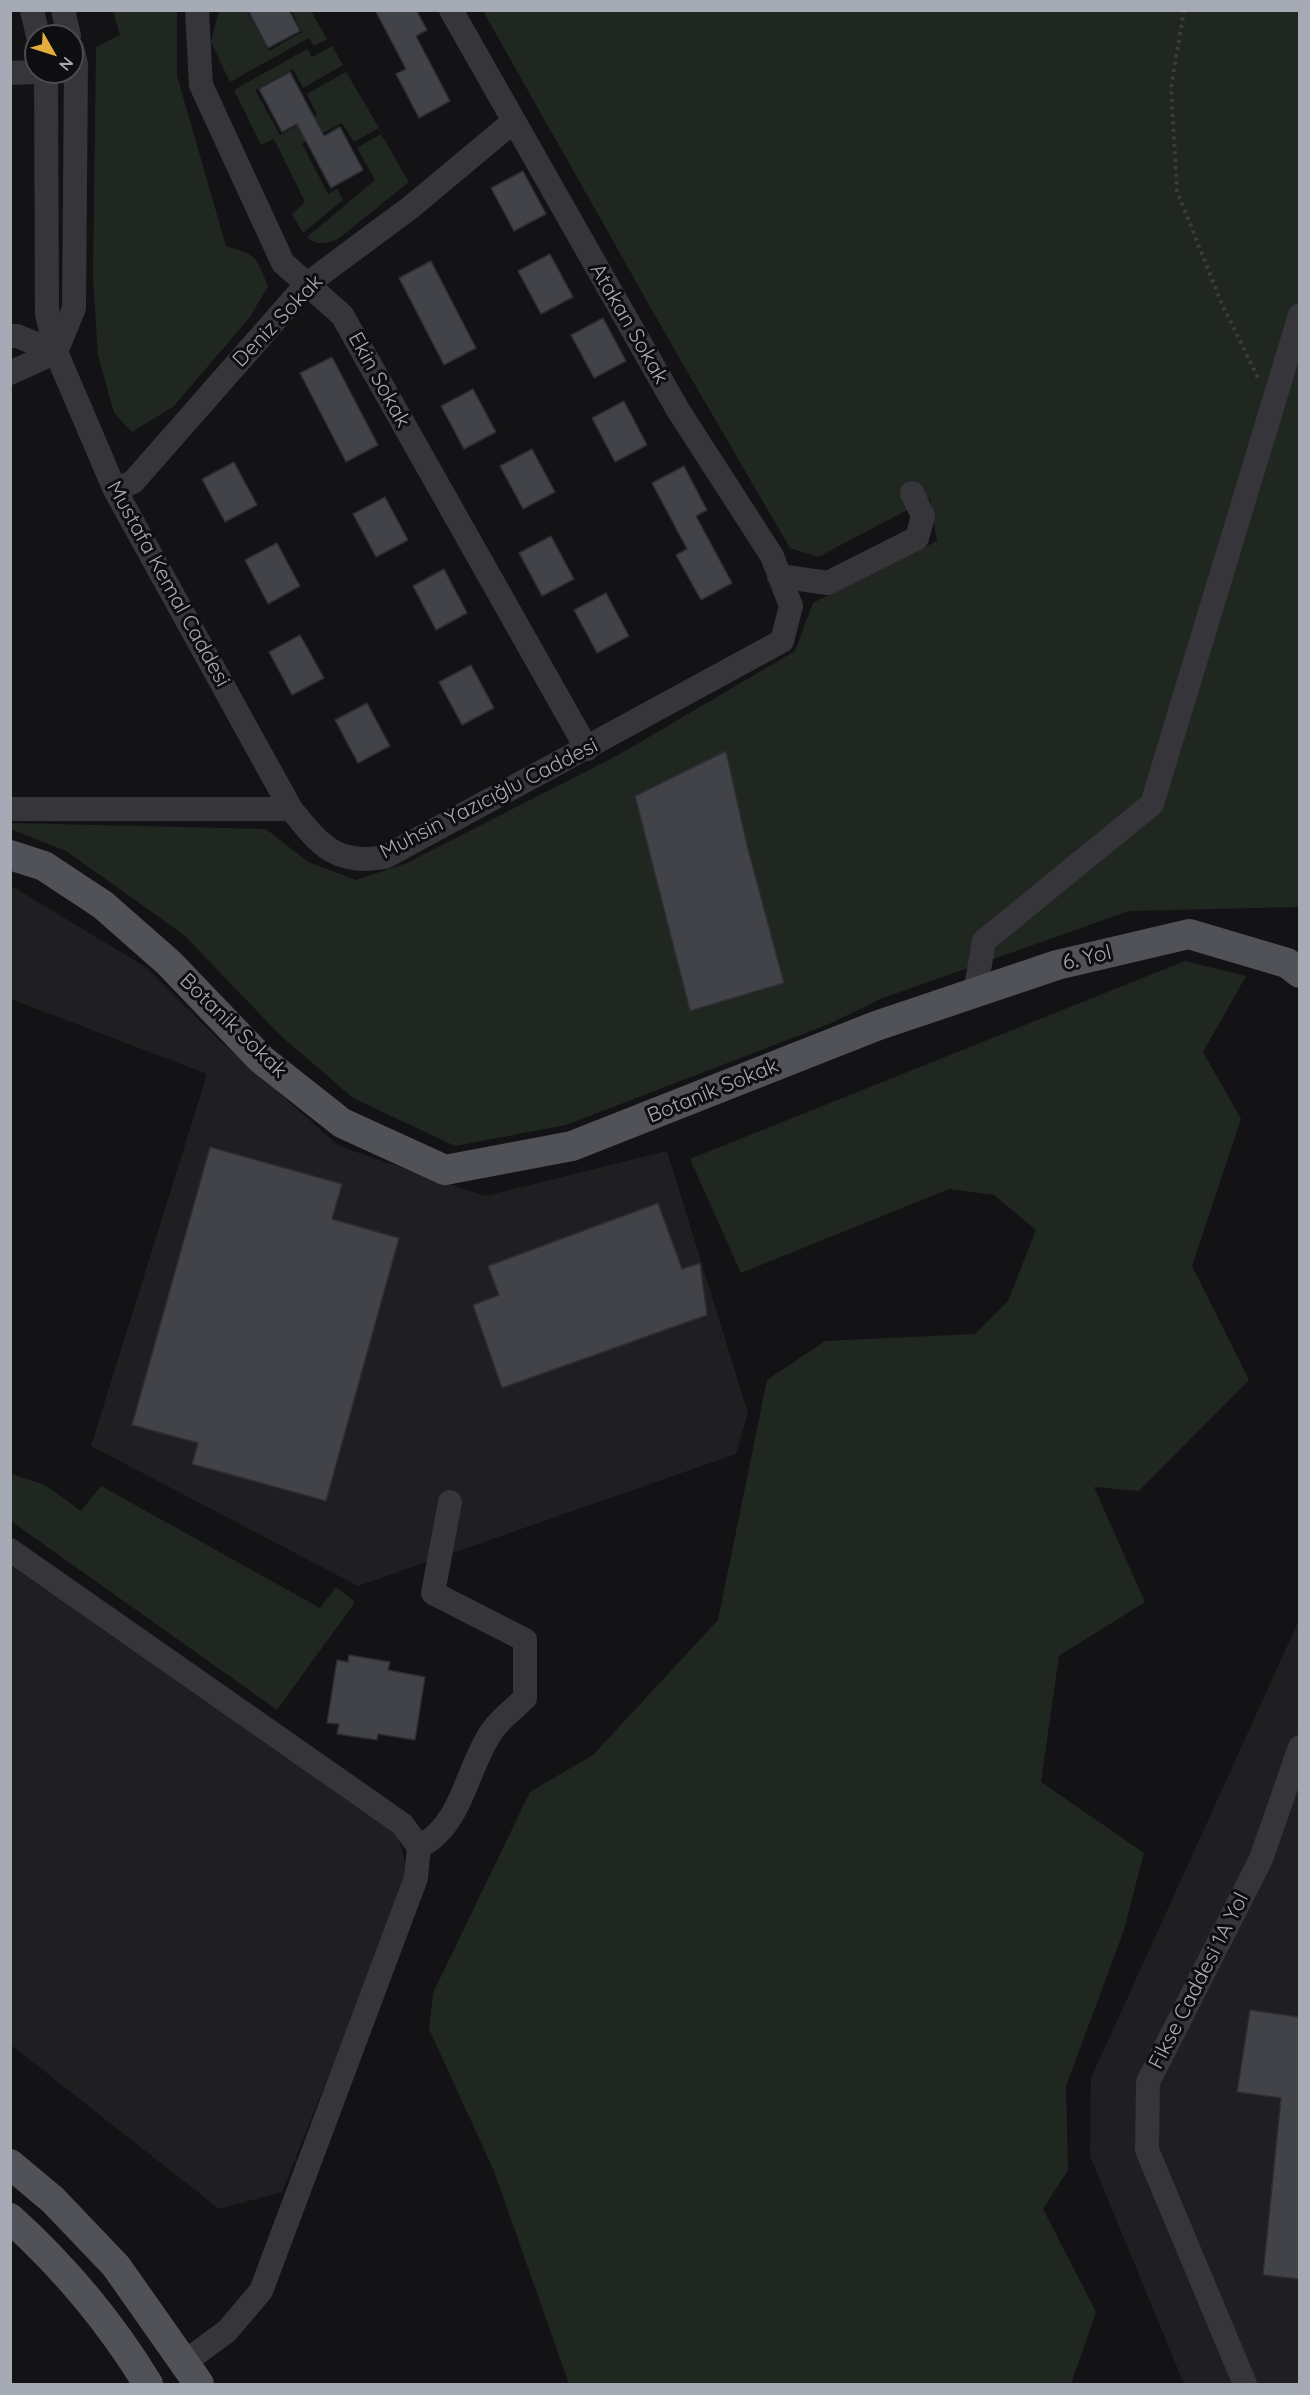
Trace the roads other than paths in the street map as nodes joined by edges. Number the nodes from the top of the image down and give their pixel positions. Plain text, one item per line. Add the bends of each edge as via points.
1 (197, 10) edge
2 (451, 10) edge
3 (46, 84) edge
4 (73, 84) edge
5 (514, 121) junction
6 (306, 285) junction
7 (1299, 315) edge
8 (10, 336) edge
9 (56, 352) junction
10 (10, 373) edge
11 (115, 490) junction
12 (912, 493) dead end
13 (779, 576) junction
14 (782, 641) joint
15 (586, 749) junction
16 (10, 809) edge
17 (291, 809) junction
18 (10, 855) edge
19 (1299, 973) edge
20 (975, 993) junction
21 (876, 1026) joint
22 (450, 1502) dead end
23 (10, 1550) edge
24 (1299, 1747) edge
25 (419, 1847) junction
26 (10, 2164) edge
27 (10, 2218) edge
28 (192, 2373) edge
29 (148, 2385) edge
30 (1245, 2385) edge

1 - 6 street, Ekin Sokak via 201,85 283,263
2 - 5 street, Atakan Sokak
3 - 9 street, Mustafa Kemal Caddesi via 47,314
4 - 9 street via 74,308
5 - 6 street, Deniz Sokak via 411,207
5 - 13 street, Atakan Sokak via 678,410 771,556
6 - 11 street, Deniz Sokak via 133,482
6 - 15 street, Ekin Sokak via 342,315
7 - 20 street via 1152,804 984,941
8 - 9 street
9 - 10 street
9 - 11 street, Mustafa Kemal Caddesi
11 - 17 street, Mustafa Kemal Caddesi
12 - 13 street via 923,516 917,538 828,583
13 - 14 street, Atakan Sokak via 790,606
14 - 15 street, Muhsin Yazıcığlu Caddesi
15 - 17 street, Muhsin Yazıcığlu Caddesi via 385,857 365,861 339,856 312,835
16 - 17 street
18 - 21 main road, Botanik Sokak via 44,866 103,905 169,963 261,1059 342,1123 445,1170 572,1146
19 - 20 main road, 6. Yol via 1287,963 1189,934 1057,964
20 - 21 main road, 6. Yol
22 - 25 street via 433,1593 525,1640 525,1698 492,1731 451,1818 432,1840
23 - 25 street via 402,1824
24 - 30 street, Fikse Caddesi 1A Yol via 1261,1859 1148,2082 1147,2150
25 - 28 street via 416,1878 261,2292
26 - 28 main road via 53,2200 116,2266
27 - 29 main road via 39,2244 94,2307

